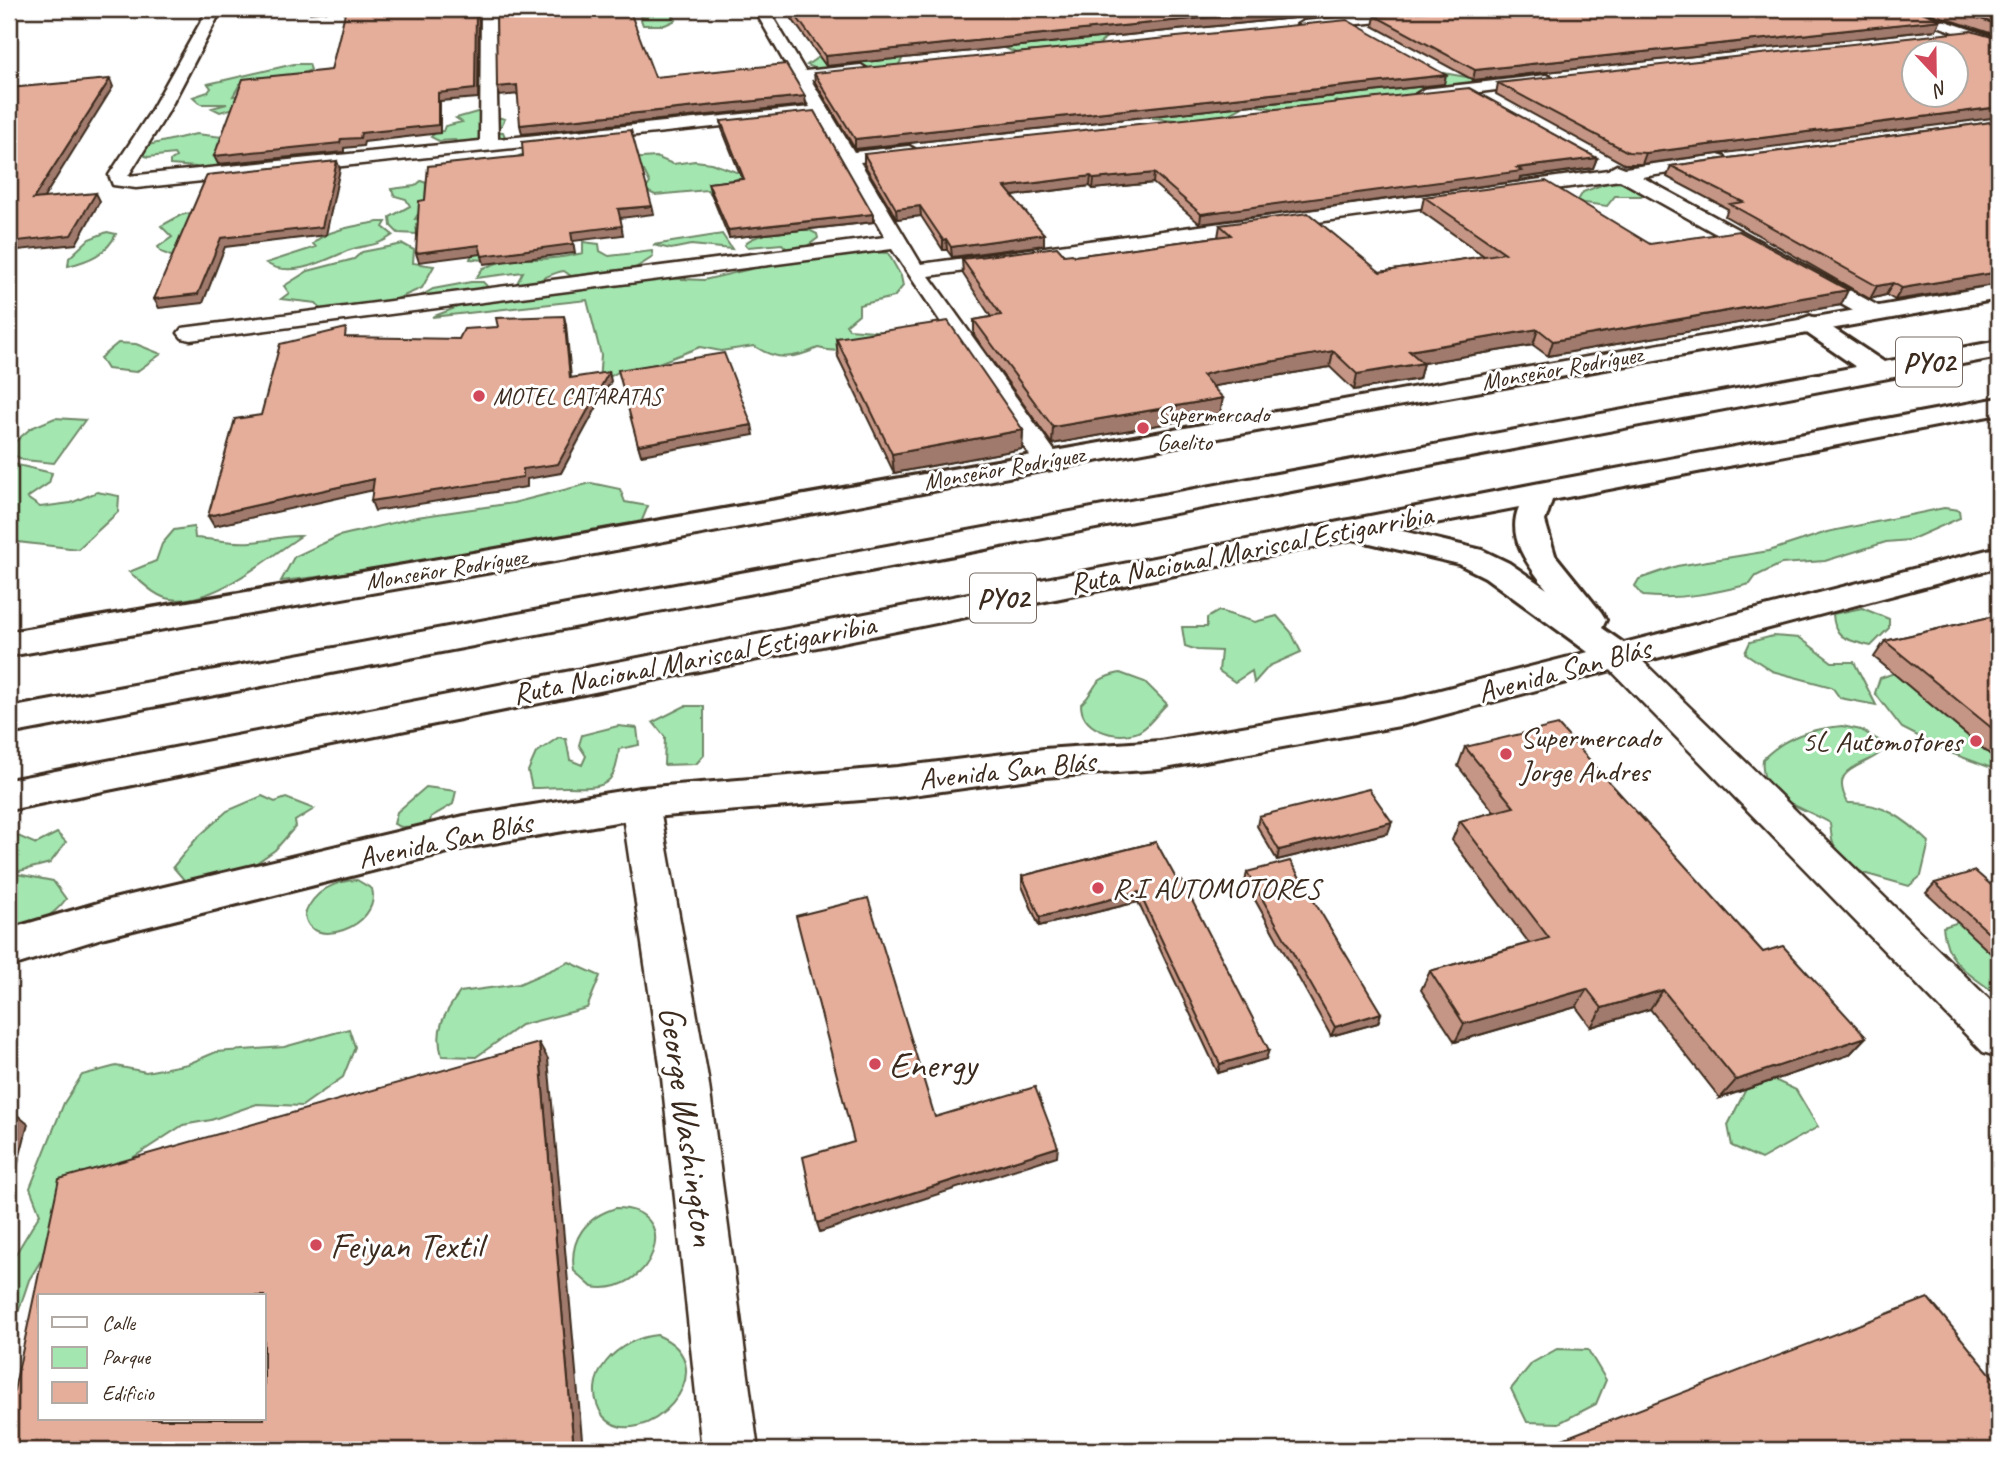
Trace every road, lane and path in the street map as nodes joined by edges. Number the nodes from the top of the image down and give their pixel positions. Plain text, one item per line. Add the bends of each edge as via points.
1 (215, 9) edge
2 (488, 9) edge
3 (1327, 9) edge
4 (1477, 9) edge
5 (1897, 9) edge
6 (766, 10) edge
7 (1348, 21) junction
8 (1293, 26) edge
9 (1966, 33) junction
10 (1372, 35) edge
11 (1925, 37) edge
12 (1999, 44) edge
13 (877, 68) edge
14 (1445, 75) edge
15 (799, 76) junction
16 (1566, 78) edge
17 (1469, 89) junction
18 (1400, 96) edge
19 (1502, 107) edge
20 (819, 111) junction
21 (489, 146) junction
22 (931, 148) edge
23 (848, 158) junction
24 (1743, 158) edge
25 (1600, 162) dead end
26 (1622, 174) junction
27 (898, 242) junction
28 (915, 271) junction
29 (1999, 292) edge
30 (1874, 313) junction
31 (1811, 324) junction
32 (190, 333) dead end
33 (1999, 349) edge
34 (1879, 371) junction
35 (1999, 406) edge
36 (1047, 460) junction
37 (1540, 492) junction
38 (1353, 529) junction
39 (1999, 557) edge
40 (9, 644) edge
41 (1616, 655) junction
42 (9, 721) edge
43 (9, 795) edge
44 (640, 803) junction
45 (9, 948) edge
46 (1999, 1038) edge
47 (730, 1450) edge

1 - 21 street via 158,114 118,175 120,181
2 - 21 street
3 - 7 street
4 - 7 street
5 - 9 street
6 - 15 street
7 - 8 street
7 - 10 street
9 - 11 street
9 - 12 street
13 - 15 street
14 - 17 street
15 - 20 street
16 - 17 street
17 - 18 street
17 - 19 street
20 - 21 street
20 - 23 street
22 - 23 street
23 - 27 street
24 - 26 street
25 - 26 street
26 - 28 street
26 - 30 street
27 - 28 street
27 - 32 street
28 - 36 street
29 - 30 main road, Monseñor Rodríguez
30 - 31 main road, Monseñor Rodríguez
31 - 34 main road
31 - 36 main road, Monseñor Rodríguez
33 - 34 main road, Ruta Nacional Mariscal Estigarribia / PY02
34 - 42 main road, Ruta Nacional Mariscal Estigarribia / PY02
35 - 37 main road, Ruta Nacional Mariscal Estigarribia / PY02
36 - 40 main road, Monseñor Rodríguez via 578,547
37 - 38 main road, Ruta Nacional Mariscal Estigarribia / PY02
37 - 41 main road via 1530,521 1539,557
38 - 41 main road via 1470,557 1497,570
38 - 43 main road, Ruta Nacional Mariscal Estigarribia / PY02
39 - 41 main road, Avenida San Blás
41 - 44 main road, Avenida San Blás via 1405,712 1214,747 898,782
41 - 46 street
44 - 45 main road, Avenida San Blás via 464,832 105,919
44 - 47 street, George Washington via 685,1078

